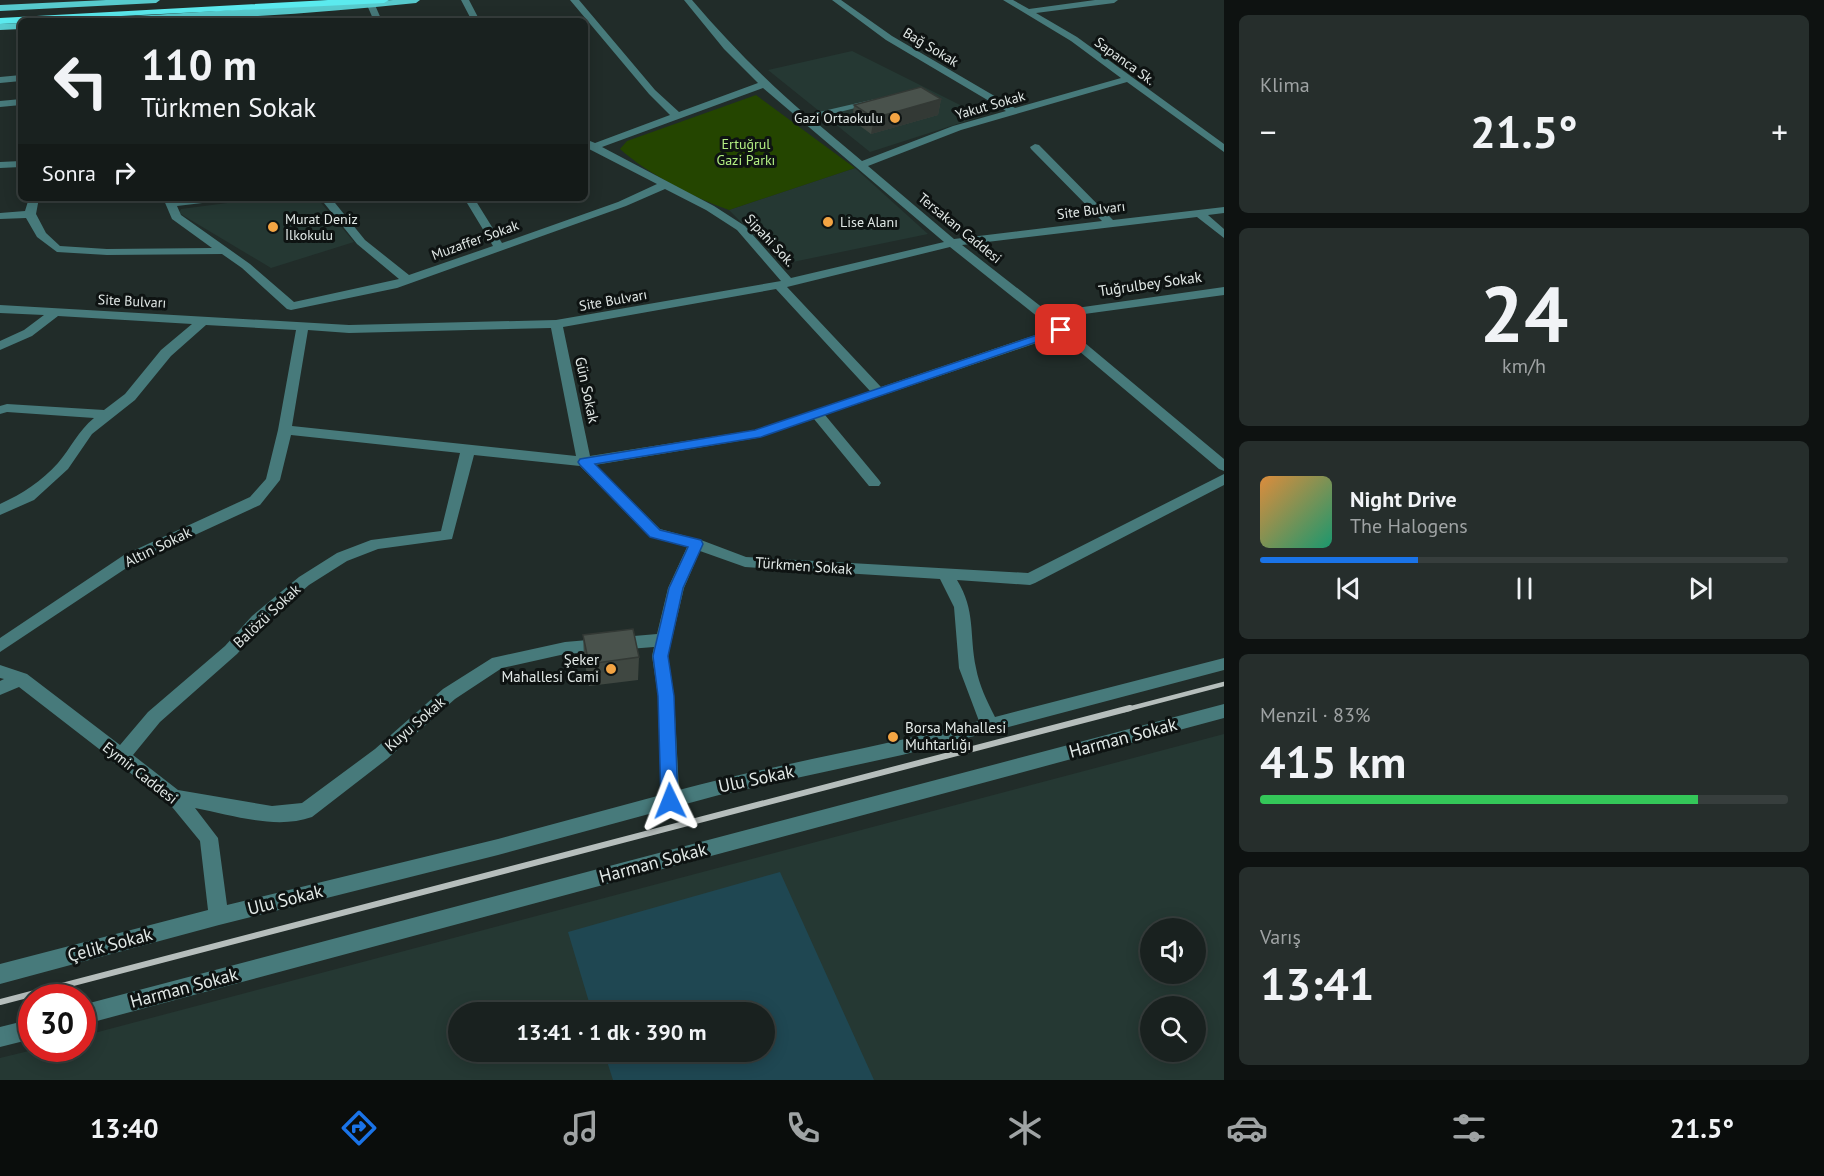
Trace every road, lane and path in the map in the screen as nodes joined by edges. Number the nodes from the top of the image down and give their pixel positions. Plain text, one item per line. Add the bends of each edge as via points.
1 (156, 0) edge
2 (247, 0) edge
3 (384, 0) edge
4 (416, 0) edge
5 (465, 0) edge
6 (574, 0) edge
7 (688, 0) edge
8 (836, 0) edge
9 (1007, 0) edge
10 (1114, 0) edge
11 (371, 5) junction
12 (0, 8) edge
13 (272, 11) junction
14 (258, 12) junction
15 (1026, 12) junction
16 (0, 15) edge
17 (55, 18) edge
18 (194, 18) edge
19 (253, 18) edge
20 (273, 18) edge
21 (377, 18) edge
22 (474, 18) edge
23 (18, 20) edge
24 (0, 21) edge
25 (18, 26) edge
26 (0, 27) edge
27 (18, 78) edge
28 (1128, 79) junction
29 (0, 80) edge
30 (764, 84) junction
31 (879, 99) edge
32 (18, 102) edge
33 (0, 104) edge
34 (1014, 112) junction
35 (677, 116) junction
36 (805, 118) junction
37 (589, 144) edge
38 (1035, 147) dead end
39 (1224, 149) edge
40 (18, 164) edge
41 (0, 165) edge
42 (862, 165) junction
43 (664, 185) junction
44 (33, 201) edge
45 (169, 201) edge
46 (327, 201) edge
47 (471, 201) edge
48 (1224, 210) edge
49 (1199, 213) junction
50 (30, 214) junction
51 (0, 216) edge
52 (1110, 223) junction
53 (1224, 235) edge
54 (952, 243) junction
55 (499, 247) junction
56 (221, 250) junction
57 (407, 280) junction
58 (784, 284) junction
59 (1224, 291) edge
60 (291, 306) junction
61 (0, 309) edge
62 (57, 311) junction
63 (1045, 316) junction
64 (204, 320) junction
65 (285, 324) junction
66 (556, 324) junction
67 (303, 326) junction
68 (1061, 330) junction
69 (0, 346) edge
70 (879, 393) junction
71 (0, 410) edge
72 (817, 414) junction
73 (108, 415) junction
74 (285, 430) junction
75 (468, 449) junction
76 (584, 462) junction
77 (1224, 466) edge
78 (1224, 479) edge
79 (874, 483) dead end
80 (0, 510) edge
81 (696, 544) junction
82 (945, 575) junction
83 (665, 640) junction
84 (0, 646) edge
85 (1224, 664) edge
86 (0, 671) edge
87 (21, 680) junction
88 (0, 688) edge
89 (1224, 711) edge
90 (990, 725) junction
91 (120, 758) junction
92 (174, 797) junction
93 (670, 801) junction
94 (219, 916) junction
95 (0, 974) edge
96 (96, 1011) edge
97 (18, 1032) edge
98 (0, 1037) edge

1 - 12 main road
2 - 16 highway
3 - 17 highway
4 - 11 main road
5 - 22 street
6 - 35 street
7 - 30 street, Tersakan Caddesi
8 - 34 street, Bağ Sokak via 889,38
9 - 15 street, Sapanca Sk.
10 - 15 street
11 - 13 main road
11 - 21 street
13 - 14 main road
13 - 20 street
14 - 18 main road
14 - 19 street
15 - 28 street, Sapanca Sk. via 1074,39
23 - 24 highway
25 - 26 main road
27 - 29 street
28 - 34 street, Yakut Sokak
28 - 39 street, Sapanca Sk.
30 - 35 street
30 - 36 street, Tersakan Caddesi
31 - 36 street
32 - 33 street
34 - 42 street, Yakut Sokak via 957,128
35 - 37 street
36 - 42 street, Tersakan Caddesi
37 - 43 street, Sipahi Sok.
38 - 52 street
40 - 41 street
42 - 54 street, Tersakan Caddesi
43 - 55 street, Muzaffer Sokak via 622,204
43 - 58 street, Sipahi Sok. via 741,228
44 - 50 street
45 - 56 street via 176,217
46 - 57 street via 361,242
47 - 55 street
48 - 49 street, Site Bulvarı
49 - 52 street, Site Bulvarı
49 - 53 street
50 - 51 street
50 - 56 street via 41,235 57,249
52 - 54 street, Site Bulvarı
54 - 58 street, Site Bulvarı
54 - 63 street, Tersakan Caddesi
55 - 57 street, Muzaffer Sokak
56 - 60 street via 246,266
57 - 60 street, Muzaffer Sokak
58 - 66 street, Site Bulvarı
58 - 70 street, Sipahi Sok.
59 - 63 street, Tuğrulbey Sokak
60 - 65 street
61 - 62 street, Site Bulvarı
62 - 64 street, Site Bulvarı
62 - 69 street via 28,333
63 - 68 street, Tersakan Caddesi
64 - 65 street, Site Bulvarı
64 - 73 street via 166,353 130,397
65 - 67 street, Site Bulvarı
66 - 67 street, Site Bulvarı via 348,329
66 - 76 street, Gün Sokak
67 - 74 street
68 - 70 street
68 - 77 street, Tersakan Caddesi
70 - 72 street
71 - 73 street
72 - 76 street via 757,434
72 - 79 street
73 - 80 street via 87,431 63,466 29,496
74 - 75 street
74 - 84 street, Altın Sokak via 273,480 255,501 129,559
75 - 76 street
75 - 91 street, Balözü Sokak via 447,535 376,544 342,556 304,581 154,717
76 - 81 street, Türkmen Sokak via 655,533
78 - 82 street, Türkmen Sokak via 1030,579
81 - 82 street, Türkmen Sokak via 745,562
81 - 83 street via 676,588
82 - 90 street via 958,593 966,616 966,660
83 - 92 street, Kuyu Sokak via 565,648 498,663 449,694 381,754 306,811 272,814
83 - 93 street via 660,656 666,696
85 - 90 street, Ulu Sokak
86 - 87 street, Eymir Caddesi
87 - 88 street
87 - 91 street, Eymir Caddesi
89 - 96 street, Harman Sokak
90 - 93 street, Ulu Sokak
91 - 92 street, Eymir Caddesi
92 - 94 street, Eymir Caddesi via 209,838
93 - 94 street, Ulu Sokak
94 - 95 street, Çelik Sokak
97 - 98 street

